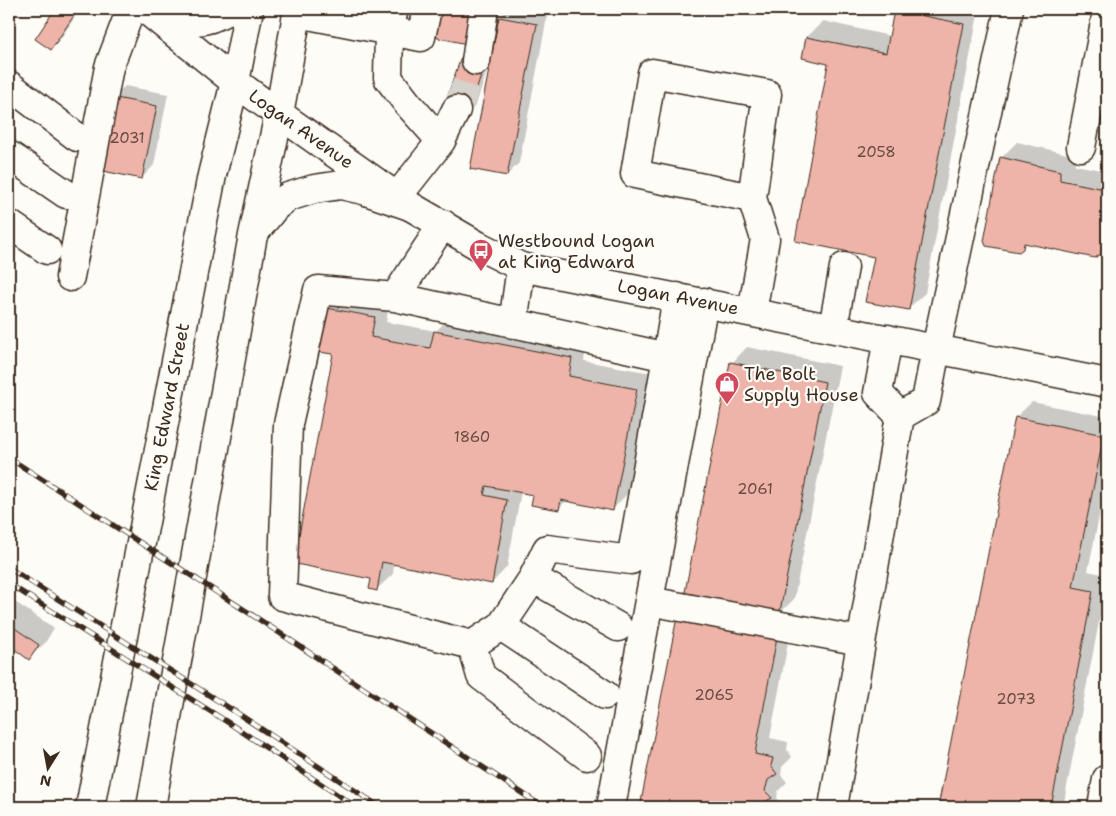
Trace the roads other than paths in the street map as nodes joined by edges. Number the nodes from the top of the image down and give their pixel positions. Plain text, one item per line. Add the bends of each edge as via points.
1 (229, 9) edge
2 (249, 9) edge
3 (427, 9) edge
4 (484, 9) edge
5 (1009, 9) edge
6 (142, 10) edge
7 (298, 11) edge
8 (1107, 12) edge
9 (337, 15) edge
10 (364, 17) edge
11 (391, 20) edge
12 (476, 61) tunnel mouth
13 (235, 82) junction
14 (9, 85) edge
15 (456, 110) tunnel mouth
16 (279, 114) junction
17 (77, 137) dead end
18 (441, 141) junction
19 (1081, 147) dead end
20 (9, 155) edge
21 (66, 194) dead end
22 (752, 198) junction
23 (404, 202) junction
24 (9, 224) edge
25 (443, 224) junction
26 (253, 235) junction
27 (47, 250) dead end
28 (521, 267) junction
29 (844, 267) dead end
30 (70, 277) dead end
31 (395, 297) junction
32 (677, 297) junction
33 (704, 302) junction
34 (752, 312) junction
35 (513, 324) junction
36 (833, 328) junction
37 (888, 339) junction
38 (936, 349) junction
39 (667, 357) junction
40 (1107, 384) edge
41 (900, 416) junction
42 (533, 578) junction
43 (649, 601) junction
44 (502, 626) junction
45 (618, 628) dead end
46 (861, 641) junction
47 (472, 645) junction
48 (605, 695) dead end
49 (587, 756) dead end
50 (1107, 779) edge
51 (90, 807) edge
52 (151, 807) edge
53 (611, 807) edge
54 (832, 807) edge
55 (1102, 807) edge

1 - 6 main road via 218,17 198,22 180,22
2 - 13 main road, King Edward Street
3 - 11 main road via 421,37
4 - 12 main road
5 - 38 main road
6 - 13 main road, Logan Avenue
6 - 30 main road via 109,67
7 - 9 main road
7 - 16 main road
8 - 19 main road
9 - 10 main road
10 - 11 main road
11 - 18 main road via 388,78
13 - 16 main road, Logan Avenue
13 - 51 main road, King Edward Street via 212,175
14 - 17 main road
15 - 18 main road
16 - 23 main road, Logan Avenue
16 - 26 main road
18 - 23 main road
20 - 21 main road
22 - 22 main road via 635,174 652,72 767,94
22 - 34 main road via 764,239
23 - 25 main road, Logan Avenue
23 - 26 main road via 341,185 314,189 288,197 275,207
24 - 27 main road
25 - 28 main road, Logan Avenue
25 - 31 main road
26 - 52 main road
28 - 32 main road, Logan Avenue
28 - 35 main road
29 - 36 main road
31 - 35 main road
31 - 47 main road via 318,290 288,424 282,596
32 - 33 main road, Logan Avenue
32 - 39 main road
33 - 34 main road, Logan Avenue
33 - 43 main road
34 - 36 main road, Logan Avenue
35 - 39 main road
36 - 37 main road, Logan Avenue
37 - 38 main road, Logan Avenue
37 - 41 main road via 878,393
38 - 40 main road, Logan Avenue
38 - 41 main road via 926,401
39 - 42 main road via 631,560 547,549
41 - 46 main road
42 - 44 main road
42 - 45 main road
43 - 46 main road
43 - 53 main road
44 - 47 main road
44 - 48 main road
46 - 54 main road
47 - 49 main road via 481,676
50 - 55 main road

